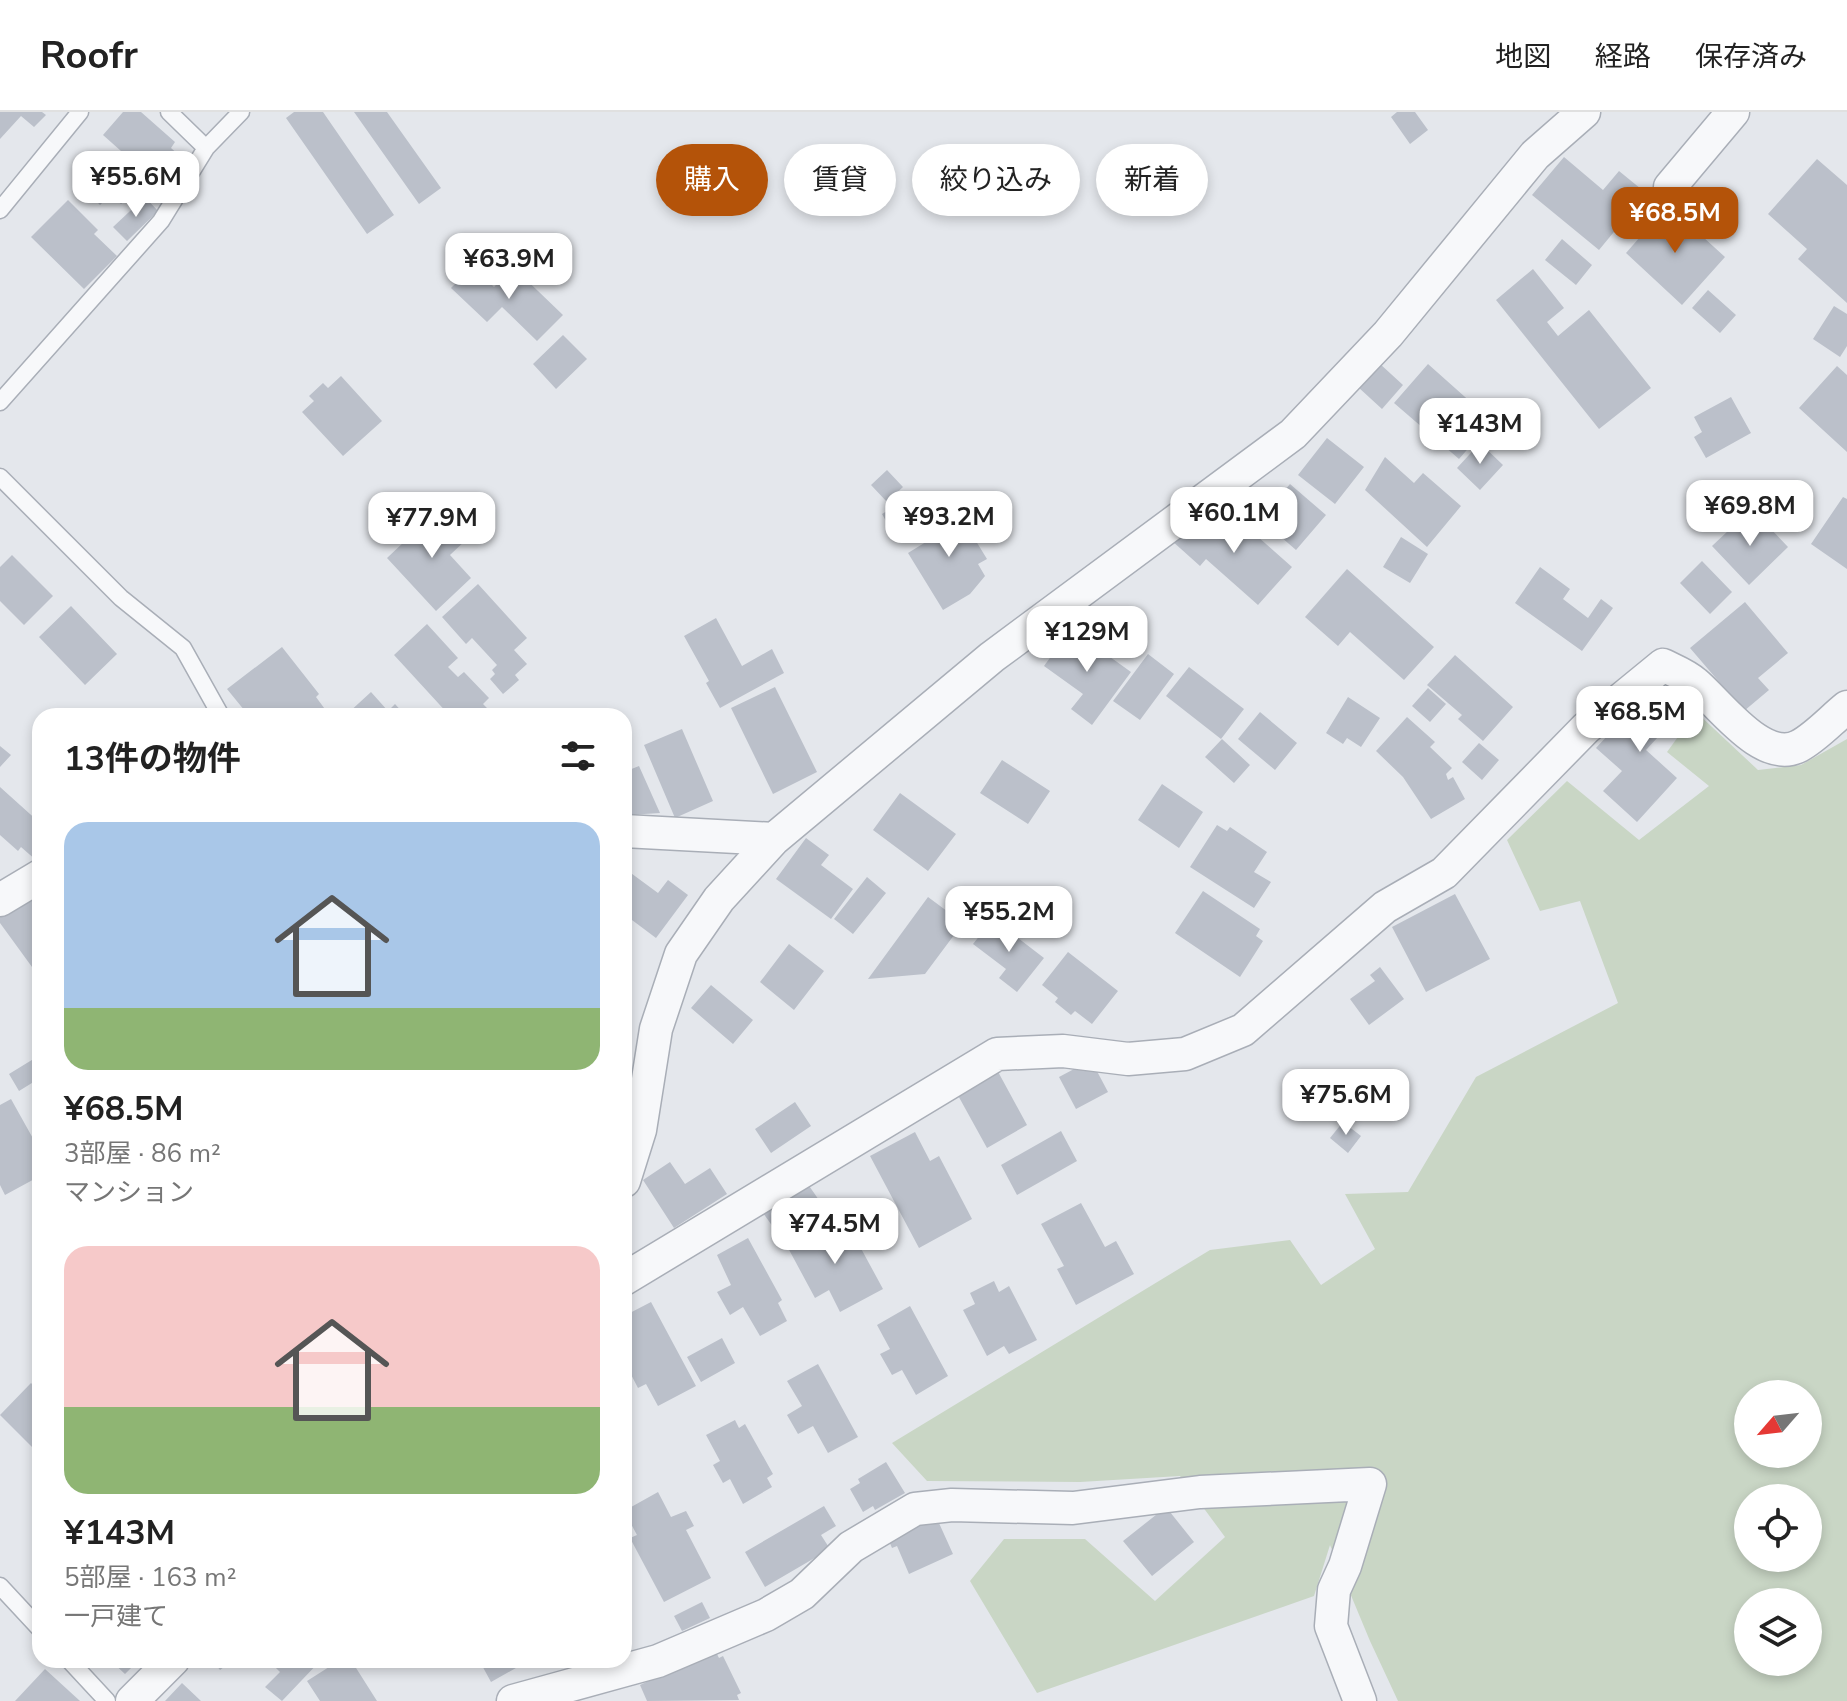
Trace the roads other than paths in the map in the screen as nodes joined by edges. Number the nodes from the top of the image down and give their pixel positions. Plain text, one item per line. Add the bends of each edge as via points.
1 (80, 112) edge
2 (169, 112) edge
3 (241, 112) edge
4 (1584, 112) edge
5 (1733, 112) edge
6 (206, 148) junction
7 (1670, 187) dead end
8 (0, 210) edge
9 (0, 402) edge
10 (0, 477) edge
11 (1847, 707) edge
12 (217, 708) edge
13 (632, 831) edge
14 (774, 839) junction
15 (32, 881) edge
16 (0, 900) edge
17 (637, 1064) edge
18 (632, 1156) edge
19 (632, 1274) edge
20 (0, 1586) edge
21 (32, 1620) edge
22 (76, 1668) edge
23 (165, 1668) edge
24 (107, 1701) edge
25 (132, 1701) edge
26 (513, 1701) edge
27 (1360, 1701) edge

1 - 8 lane
2 - 6 lane
3 - 6 lane
4 - 14 street via 1535,155 1388,334 1293,434 992,657
5 - 7 street
6 - 9 lane via 161,221
10 - 12 lane via 121,598 183,648
11 - 19 street via 1798,746 1771,749 1692,680 1663,665 1586,728 1444,873 1385,907 1243,1030 1185,1054 1128,1059 1063,1051 997,1054
13 - 14 street
14 - 17 street via 719,899 681,954 656,1029
15 - 16 street
17 - 18 street via 640,1130
20 - 21 lane
22 - 24 lane
23 - 25 street
26 - 27 street via 658,1661 766,1615 802,1594 851,1547 915,1509 1073,1508 1200,1492 1370,1484 1334,1590 1331,1626

